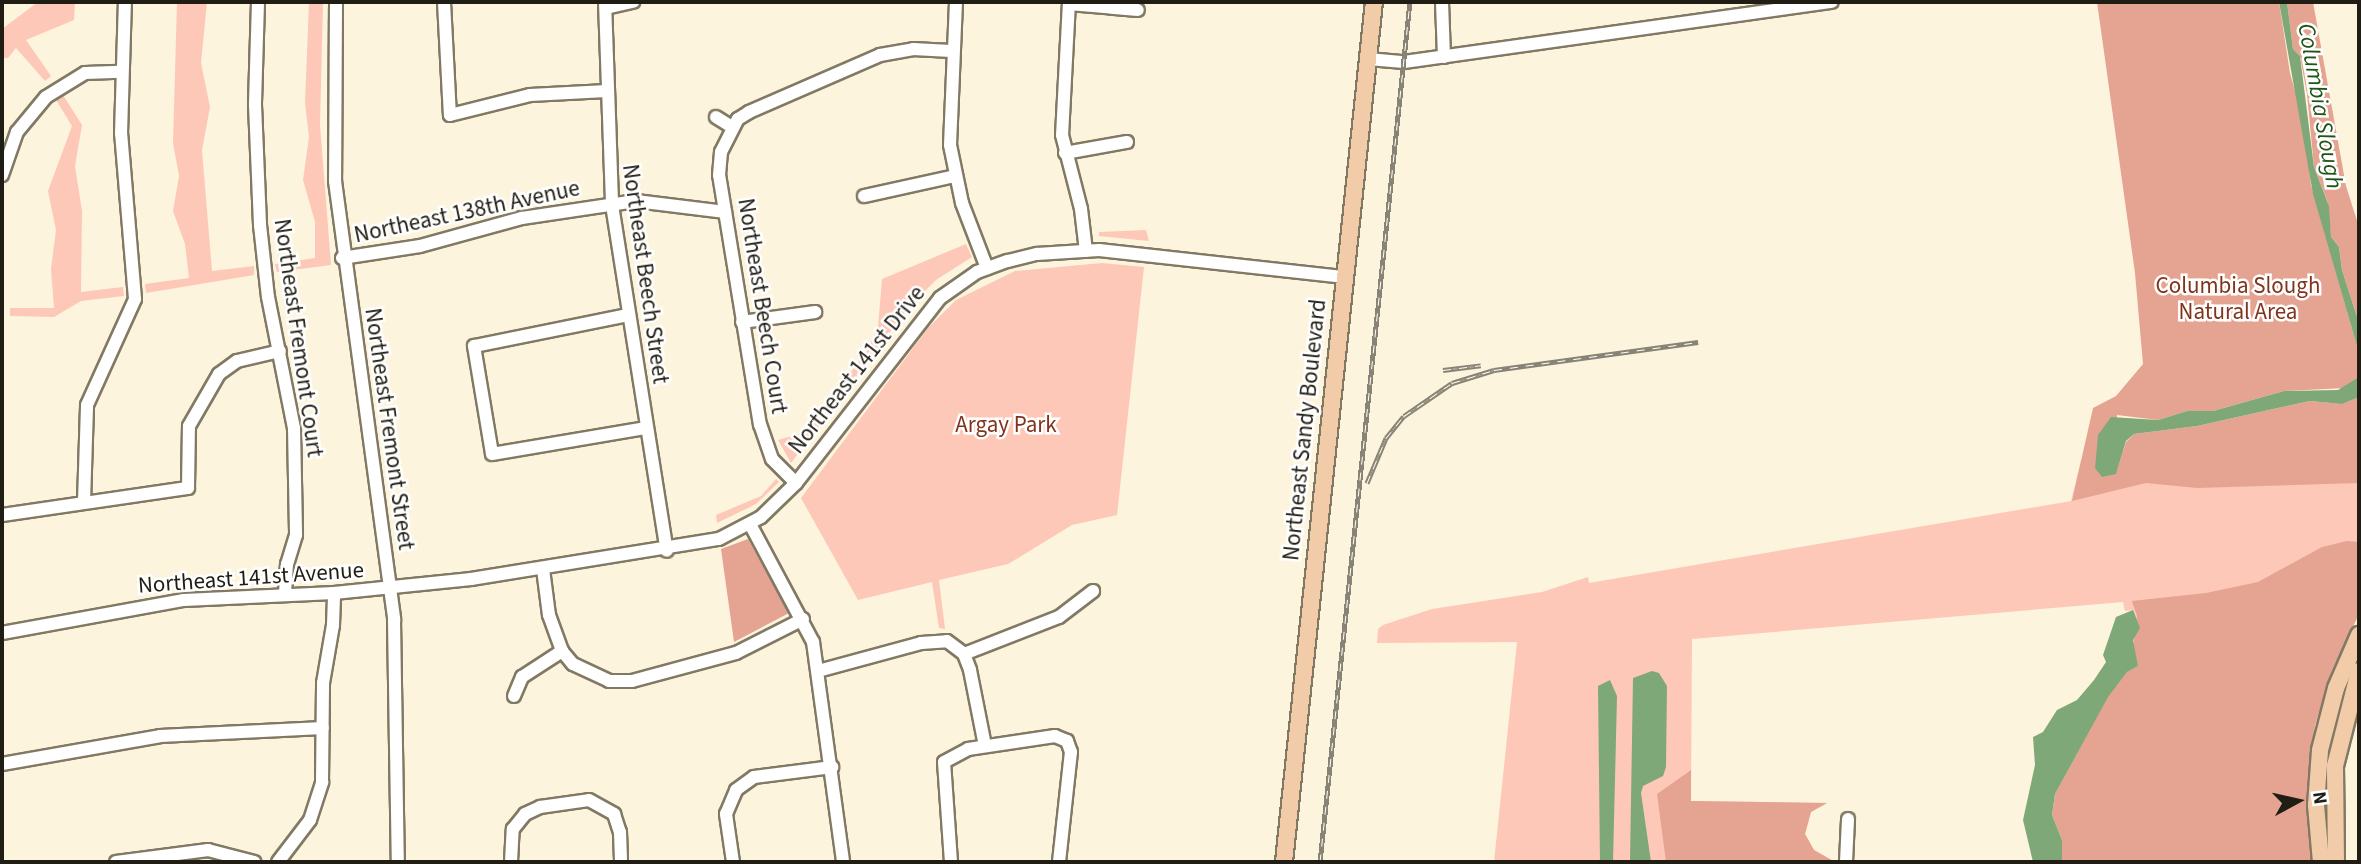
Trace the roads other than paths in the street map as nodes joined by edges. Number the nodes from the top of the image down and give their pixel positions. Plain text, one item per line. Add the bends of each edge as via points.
1 (125, 2) edge
2 (258, 2) edge
3 (336, 2) edge
4 (444, 2) edge
5 (633, 2) edge
6 (956, 2) edge
7 (1374, 2) edge
8 (1442, 2) edge
9 (1832, 2) edge
10 (1069, 3) edge
11 (605, 5) edge
12 (1139, 10) dead end
13 (951, 51) junction
14 (1444, 57) junction
15 (1368, 59) junction
16 (120, 72) junction
17 (607, 91) junction
18 (716, 117) dead end
19 (732, 127) junction
20 (1127, 142) dead end
21 (1065, 153) junction
22 (2, 175) edge
23 (955, 176) junction
24 (864, 196) dead end
25 (612, 205) junction
26 (725, 212) junction
27 (1086, 251) junction
28 (342, 258) junction
29 (987, 268) junction
30 (1343, 277) junction
31 (815, 312) dead end
32 (628, 315) junction
33 (742, 322) junction
34 (280, 351) junction
35 (645, 428) junction
36 (796, 483) junction
37 (84, 502) junction
38 (2, 515) edge
39 (750, 524) junction
40 (667, 551) junction
41 (543, 569) junction
42 (391, 588) junction
43 (1093, 591) dead end
44 (334, 593) junction
45 (285, 594) junction
46 (803, 619) junction
47 (2, 633) edge
48 (2359, 635) edge
49 (562, 651) junction
50 (964, 654) junction
51 (818, 671) junction
52 (2359, 671) edge
53 (514, 696) dead end
54 (323, 728) junction
55 (985, 746) junction
56 (2, 764) edge
57 (832, 767) junction
58 (1848, 819) dead end
59 (116, 862) edge
60 (254, 862) edge
61 (278, 862) edge
62 (398, 862) edge
63 (511, 862) edge
64 (621, 862) edge
65 (733, 862) edge
66 (843, 862) edge
67 (951, 862) edge
68 (1059, 862) edge
69 (1284, 862) edge
70 (1846, 862) edge
71 (2320, 862) edge
72 (2336, 862) edge

1 - 16 street
2 - 34 street, Northeast Fremont Court via 255,105 260,225
3 - 28 street, Northeast Fremont Street via 333,136
4 - 17 street via 450,116 530,95
5 - 11 street
6 - 13 street
7 - 15 main road, Northeast Sandy Boulevard
8 - 14 street
9 - 14 street
10 - 12 street
10 - 21 street via 1062,91
11 - 17 street, Northeast Beech Street
13 - 19 street via 913,49 880,55 749,112
13 - 23 street via 948,117
14 - 15 street via 1404,62
15 - 30 main road, Northeast Sandy Boulevard
16 - 22 street via 85,73 46,97 17,132
16 - 37 street via 123,185 135,299 87,405
17 - 25 street, Northeast Beech Street
18 - 19 street
19 - 26 street, Northeast Beech Court via 719,164
20 - 21 street
21 - 27 street via 1081,209
23 - 24 street
23 - 29 street
25 - 26 street, Northeast 138th Avenue via 662,201 703,213
25 - 28 street, Northeast 138th Avenue via 511,220 420,246
25 - 32 street, Northeast Beech Street
26 - 33 street, Northeast Beech Court
27 - 29 street, Northeast 141st Drive via 1037,254
27 - 30 street, Northeast 141st Drive
28 - 42 street, Northeast Fremont Street
29 - 36 street, Northeast 141st Drive via 957,284 925,313
30 - 69 main road, Northeast Sandy Boulevard
31 - 33 street
32 - 35 street, Northeast Beech Street
32 - 35 street via 474,346 492,454
33 - 36 street, Northeast Beech Court via 767,447 780,470
34 - 37 street via 237,360 219,374 189,426 188,488
34 - 45 street, Northeast Fremont Court via 294,428 296,493 296,536 287,564
35 - 40 street, Northeast Beech Street
36 - 39 street, Northeast 141st Drive
37 - 38 street
39 - 40 street, Northeast 141st Avenue via 709,542
39 - 46 street
40 - 41 street, Northeast 141st Avenue
41 - 42 street, Northeast 141st Avenue
41 - 49 street via 549,615
42 - 44 street, Northeast 141st Avenue
42 - 62 street, Northeast Fremont Street via 399,698
43 - 50 street via 1059,617
44 - 45 street, Northeast 141st Avenue
44 - 54 street via 334,625 323,683
45 - 47 street, Northeast 141st Avenue via 184,600
46 - 49 street via 744,650 632,681 609,681 588,673
46 - 51 street
48 - 71 main road via 2336,688 2320,750 2315,805
49 - 53 street via 522,677
50 - 51 street via 947,641 935,640
50 - 55 street
51 - 57 street
52 - 72 main road via 2335,765
54 - 56 street via 160,736
54 - 61 street via 322,782 314,809
55 - 67 street via 949,757 942,777
55 - 68 street via 1072,736
57 - 65 street via 754,777 732,787 726,814
57 - 66 street
58 - 70 street
59 - 60 street via 208,850
63 - 64 street via 511,839 518,822 532,809 589,800 610,809 620,832

